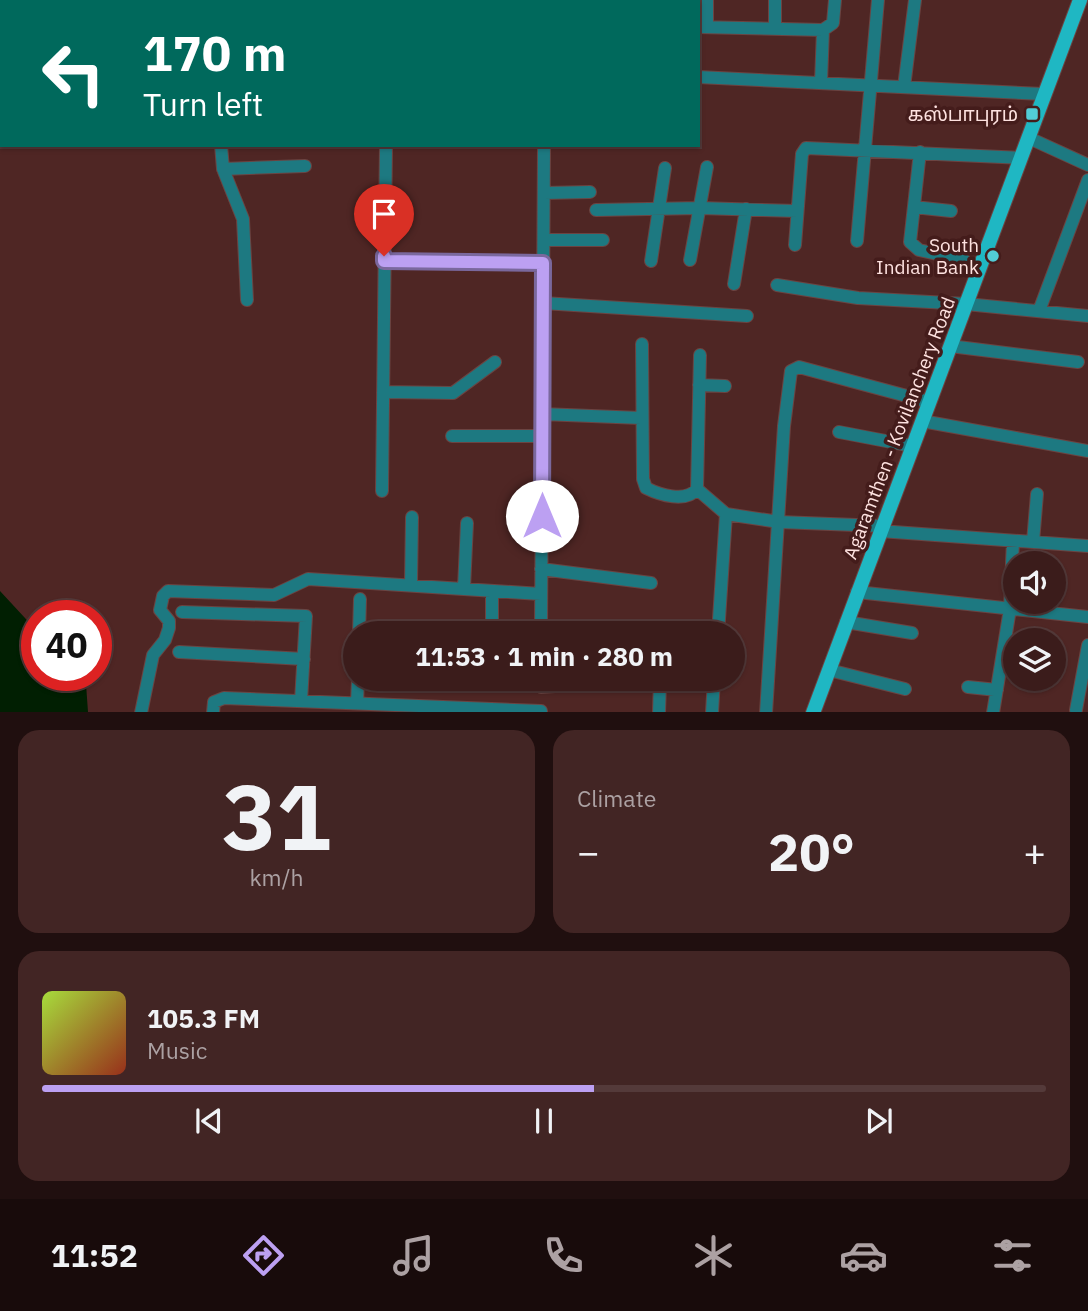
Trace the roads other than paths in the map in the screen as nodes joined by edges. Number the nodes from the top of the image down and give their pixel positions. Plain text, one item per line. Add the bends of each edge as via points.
1 (707, 0) edge
2 (775, 0) edge
3 (835, 0) edge
4 (878, 0) edge
5 (915, 0) edge
6 (1080, 0) edge
7 (702, 27) edge
8 (775, 27) junction
9 (823, 30) junction
10 (700, 77) edge
11 (821, 82) junction
12 (870, 85) junction
13 (904, 87) junction
14 (1043, 94) junction
15 (1029, 138) junction
16 (221, 147) edge
17 (386, 147) edge
18 (544, 147) edge
19 (863, 149) junction
20 (920, 152) junction
21 (1021, 159) junction
22 (1088, 165) edge
23 (305, 166) dead end
24 (707, 167) dead end
25 (665, 168) dead end
26 (223, 169) junction
27 (1088, 180) edge
28 (590, 192) dead end
29 (544, 193) junction
30 (914, 207) junction
31 (658, 208) junction
32 (700, 208) junction
33 (746, 209) junction
34 (596, 210) dead end
35 (797, 211) junction
36 (951, 211) dead end
37 (1075, 218) junction
38 (1088, 224) edge
39 (544, 240) junction
40 (603, 240) dead end
41 (857, 241) dead end
42 (795, 245) dead end
43 (690, 260) dead end
44 (964, 260) dead end
45 (384, 261) junction
46 (652, 261) dead end
47 (543, 263) junction
48 (734, 284) dead end
49 (777, 285) dead end
50 (247, 300) dead end
51 (543, 303) junction
52 (966, 304) junction
53 (1039, 311) junction
54 (747, 316) dead end
55 (1088, 316) edge
56 (642, 345) dead end
57 (950, 346) junction
58 (700, 355) dead end
59 (495, 362) dead end
60 (1078, 362) dead end
61 (699, 385) junction
62 (725, 386) dead end
63 (383, 392) junction
64 (929, 402) junction
65 (542, 414) junction
66 (641, 418) junction
67 (922, 421) junction
68 (839, 432) dead end
69 (452, 436) dead end
70 (542, 436) junction
71 (912, 446) junction
72 (1088, 451) edge
73 (697, 489) junction
74 (382, 491) dead end
75 (1037, 494) dead end
76 (726, 514) junction
77 (412, 517) dead end
78 (779, 522) junction
79 (467, 523) dead end
80 (881, 529) junction
81 (1013, 541) junction
82 (1033, 541) junction
83 (1088, 546) edge
84 (1013, 551) edge
85 (541, 569) junction
86 (651, 583) dead end
87 (411, 584) junction
88 (464, 588) junction
89 (492, 591) junction
90 (857, 592) junction
91 (541, 594) junction
92 (360, 599) dead end
93 (1003, 608) edge
94 (182, 612) dead end
95 (1009, 614) edge
96 (1059, 614) edge
97 (1088, 617) edge
98 (359, 621) edge
99 (492, 621) edge
100 (541, 621) edge
101 (719, 621) edge
102 (846, 622) junction
103 (912, 633) dead end
104 (1088, 645) edge
105 (179, 652) dead end
106 (304, 659) junction
107 (829, 670) junction
108 (968, 687) dead end
109 (905, 689) dead end
110 (997, 690) junction
111 (358, 691) edge
112 (541, 691) edge
113 (661, 691) edge
114 (713, 691) edge
115 (302, 701) junction
116 (357, 703) junction
117 (424, 709) edge
118 (1076, 710) dead end
119 (141, 712) edge
120 (213, 712) edge
121 (541, 712) edge
122 (659, 712) edge
123 (712, 712) edge
124 (766, 712) edge
125 (813, 712) edge
126 (993, 712) edge

1 - 7 street
2 - 8 street
3 - 9 street via 833,23
4 - 12 street
5 - 13 street
6 - 14 main road, Agaramthen - Kovilanchery Road
7 - 8 street
8 - 9 street
9 - 11 street
10 - 11 street
11 - 12 street
12 - 13 street
12 - 19 street
13 - 14 street
14 - 15 main road, Agaramthen - Kovilanchery Road
15 - 21 main road, Agaramthen - Kovilanchery Road
15 - 22 street
16 - 26 street
17 - 45 street
18 - 29 street
19 - 20 street
19 - 35 street via 806,148
19 - 41 street
20 - 21 street
20 - 30 street
21 - 52 main road, Agaramthen - Kovilanchery Road
23 - 26 street
24 - 32 street
25 - 31 street
26 - 50 street via 243,219
27 - 37 street
28 - 29 street
29 - 39 street
30 - 36 street
30 - 44 street via 912,247
31 - 32 street
31 - 34 street
31 - 46 street
32 - 33 street
32 - 43 street
33 - 35 street
33 - 48 street
35 - 42 street
37 - 38 street
37 - 53 street
39 - 40 street
39 - 47 street
45 - 47 street
45 - 63 street
47 - 51 street
49 - 52 street via 858,298
51 - 54 street
51 - 65 street
52 - 53 street
52 - 57 main road, Agaramthen - Kovilanchery Road
53 - 55 street
56 - 66 street
57 - 60 street
57 - 64 main road, Agaramthen - Kovilanchery Road
58 - 61 street
59 - 63 street via 453,393
61 - 62 street
61 - 73 street
63 - 74 street
64 - 67 main road, Agaramthen - Kovilanchery Road
64 - 78 street via 799,368 791,371
65 - 66 street
65 - 70 street
66 - 73 street via 646,488 686,497
67 - 71 main road, Agaramthen - Kovilanchery Road
67 - 72 street
68 - 71 street
69 - 70 street
70 - 85 street
71 - 80 main road, Agaramthen - Kovilanchery Road
73 - 76 street
75 - 82 street
76 - 78 street
76 - 101 street
77 - 87 street
78 - 80 street
78 - 124 street
79 - 88 street
80 - 81 street
80 - 90 main road, Agaramthen - Kovilanchery Road
81 - 82 street
81 - 84 street
82 - 83 street
85 - 86 street
85 - 91 street
87 - 88 street
87 - 119 street via 308,579 274,595 164,593 160,610 169,628 166,640 153,654
88 - 89 street
89 - 91 street
89 - 99 street
90 - 93 street
90 - 102 main road, Agaramthen - Kovilanchery Road
91 - 100 street
92 - 98 street
94 - 106 street via 306,616
95 - 110 street
96 - 97 street
102 - 103 street
102 - 107 main road, Agaramthen - Kovilanchery Road
104 - 118 street
105 - 106 street
106 - 115 street
107 - 109 street
107 - 125 main road, Agaramthen - Kovilanchery Road
108 - 110 street
110 - 126 street
111 - 116 street
112 - 121 street
113 - 122 street
114 - 123 street
115 - 116 street
115 - 120 street via 224,698 214,702
116 - 117 street
117 - 121 street

